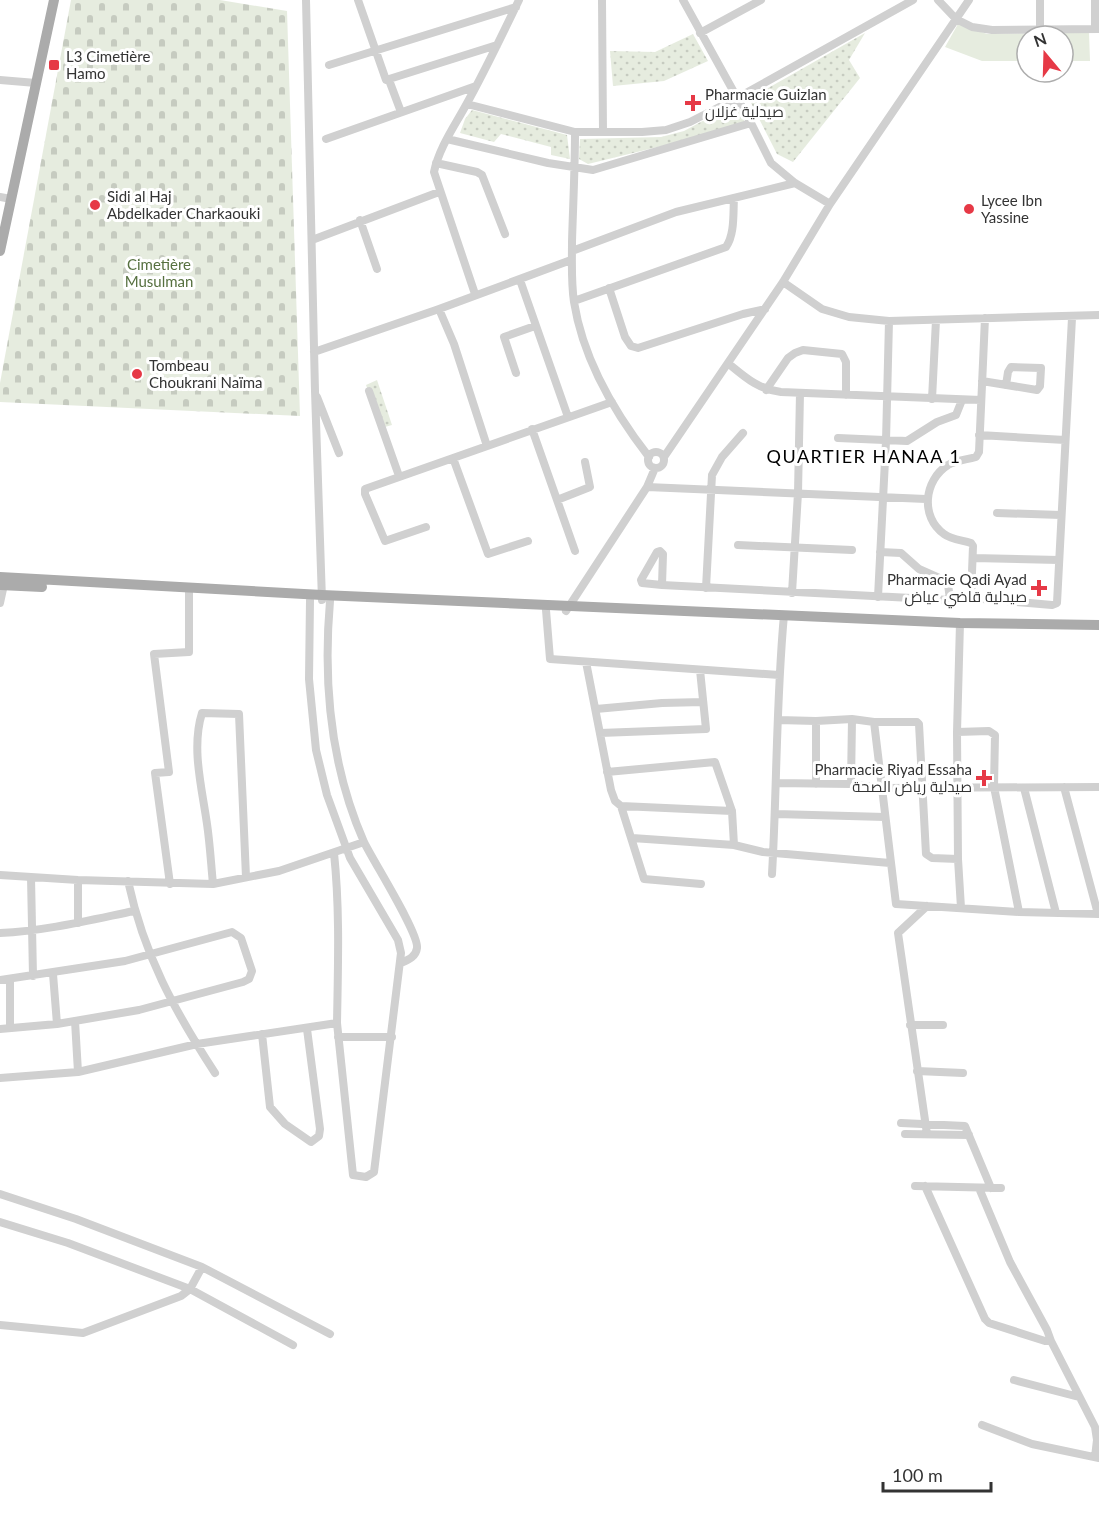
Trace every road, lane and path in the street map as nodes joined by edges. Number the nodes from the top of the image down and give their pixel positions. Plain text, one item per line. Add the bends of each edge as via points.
1 (54, 0) edge
2 (306, 0) edge
3 (358, 0) edge
4 (602, 0) edge
5 (683, 0) edge
6 (761, 0) edge
7 (913, 0) edge
8 (938, 0) edge
9 (969, 0) edge
10 (1040, 0) edge
11 (1095, 0) edge
12 (517, 3) edge
13 (956, 19) junction
14 (1040, 24) edge
15 (1075, 29) edge
16 (1097, 29) edge
17 (1015, 30) edge
18 (700, 33) junction
19 (497, 45) junction
20 (375, 50) junction
21 (329, 65) dead end
22 (0, 80) edge
23 (389, 80) junction
24 (36, 83) junction
25 (476, 86) junction
26 (737, 98) junction
27 (467, 104) junction
28 (401, 112) junction
29 (751, 123) junction
30 (575, 132) junction
31 (603, 132) junction
32 (326, 139) dead end
33 (447, 139) junction
34 (436, 163) junction
35 (575, 166) junction
36 (795, 183) junction
37 (439, 192) junction
38 (6, 198) edge
39 (734, 198) junction
40 (830, 204) junction
41 (360, 220) junction
42 (505, 234) dead end
43 (312, 240) junction
44 (0, 247) edge
45 (572, 256) junction
46 (377, 269) dead end
47 (520, 280) junction
48 (783, 282) junction
49 (609, 288) junction
50 (475, 294) junction
51 (574, 301) junction
52 (439, 309) junction
53 (765, 309) junction
54 (1099, 315) edge
55 (985, 318) junction
56 (1072, 318) junction
57 (936, 320) junction
58 (889, 321) junction
59 (535, 326) junction
60 (314, 352) junction
61 (729, 364) junction
62 (516, 373) dead end
63 (982, 381) junction
64 (1006, 385) dead end
65 (766, 390) junction
66 (315, 391) junction
67 (369, 391) dead end
68 (800, 393) junction
69 (846, 395) junction
70 (888, 397) junction
71 (932, 399) junction
72 (962, 400) junction
73 (981, 400) junction
74 (612, 402) junction
75 (568, 417) junction
76 (532, 429) junction
77 (743, 434) dead end
78 (980, 435) junction
79 (838, 438) dead end
80 (1065, 440) junction
81 (886, 441) junction
82 (487, 446) junction
83 (339, 453) dead end
84 (649, 457) junction
85 (664, 457) junction
86 (453, 458) junction
87 (585, 462) dead end
88 (655, 468) junction
89 (399, 476) junction
90 (647, 487) junction
91 (711, 489) junction
92 (798, 493) junction
93 (883, 498) junction
94 (927, 499) junction
95 (557, 500) junction
96 (997, 513) dead end
97 (1061, 515) junction
98 (426, 527) dead end
99 (528, 541) dead end
100 (738, 545) dead end
101 (794, 548) junction
102 (852, 550) dead end
103 (575, 551) dead end
104 (880, 552) junction
105 (973, 558) junction
106 (1059, 560) junction
107 (2, 581) edge
108 (662, 585) dead end
109 (706, 588) junction
110 (189, 592) junction
111 (792, 593) junction
112 (878, 597) junction
113 (971, 598) junction
114 (321, 599) junction
115 (950, 600) junction
116 (0, 603) edge
117 (485, 605) junction
118 (568, 608) junction
119 (546, 610) junction
120 (784, 618) junction
121 (1099, 625) edge
122 (960, 626) junction
123 (1099, 631) edge
124 (586, 662) junction
125 (700, 670) junction
126 (779, 675) junction
127 (703, 702) junction
128 (596, 709) junction
129 (852, 719) junction
130 (778, 720) junction
131 (816, 722) junction
132 (874, 722) junction
133 (957, 732) junction
134 (600, 733) junction
135 (607, 772) junction
136 (776, 783) junction
137 (816, 784) junction
138 (851, 784) junction
139 (958, 786) junction
140 (922, 787) junction
141 (994, 787) junction
142 (1064, 787) junction
143 (1099, 787) edge
144 (881, 788) junction
145 (1024, 788) junction
146 (621, 806) junction
147 (732, 812) junction
148 (776, 814) junction
149 (885, 817) junction
150 (632, 838) junction
151 (364, 842) junction
152 (734, 845) junction
153 (347, 848) junction
154 (334, 853) junction
155 (773, 853) junction
156 (958, 859) junction
157 (890, 863) junction
158 (772, 874) dead end
159 (0, 875) edge
160 (31, 877) junction
161 (246, 877) junction
162 (78, 880) junction
163 (128, 881) junction
164 (170, 884) junction
165 (213, 884) junction
166 (701, 884) dead end
167 (927, 906) junction
168 (961, 908) junction
169 (134, 911) junction
170 (1019, 912) junction
171 (1056, 914) junction
172 (1099, 914) edge
173 (78, 923) junction
174 (32, 930) junction
175 (0, 933) edge
176 (149, 954) junction
177 (401, 963) junction
178 (53, 974) junction
179 (33, 976) junction
180 (5, 980) edge
181 (170, 1000) junction
182 (75, 1021) junction
183 (336, 1023) junction
184 (57, 1024) junction
185 (910, 1025) junction
186 (943, 1025) dead end
187 (10, 1028) junction
188 (0, 1029) edge
189 (307, 1029) junction
190 (262, 1034) junction
191 (338, 1037) junction
192 (392, 1037) junction
193 (196, 1044) junction
194 (917, 1071) junction
195 (78, 1072) junction
196 (215, 1073) dead end
197 (963, 1073) dead end
198 (0, 1078) edge
199 (901, 1123) dead end
200 (924, 1123) junction
201 (905, 1134) dead end
202 (927, 1134) junction
203 (969, 1135) junction
204 (979, 1188) junction
205 (991, 1188) junction
206 (1001, 1188) dead end
207 (0, 1194) edge
208 (0, 1222) edge
209 (202, 1267) junction
210 (190, 1289) junction
211 (0, 1325) edge
212 (330, 1334) dead end
213 (1051, 1341) junction
214 (293, 1345) dead end
215 (1014, 1380) dead end
216 (1079, 1397) junction
217 (982, 1425) dead end
218 (1097, 1457) edge

1 - 24 main road
2 - 43 street
3 - 20 street
4 - 31 street
5 - 18 street
6 - 18 street
7 - 26 street
8 - 13 street
9 - 13 street
10 - 14 street
11 - 16 street
12 - 19 street
12 - 20 street
13 - 17 street via 972,27
13 - 40 street
15 - 16 street
18 - 26 street
19 - 23 street
19 - 25 street
20 - 21 street
20 - 23 street
22 - 24 street
23 - 28 street
24 - 38 main road
25 - 27 street
25 - 28 street
26 - 29 street
26 - 31 street via 690,122 666,129
27 - 30 street
27 - 33 street
28 - 32 street
29 - 35 street via 593,170
29 - 36 street via 771,163
30 - 31 street
30 - 35 street
33 - 34 street
33 - 35 street
34 - 37 street
34 - 42 street via 482,175
35 - 45 street
36 - 39 street
36 - 40 street
37 - 41 street
37 - 50 street
38 - 44 main road
39 - 45 street via 676,212
39 - 49 street via 732,229 726,247
40 - 48 street
41 - 43 street
41 - 46 street
43 - 60 street
45 - 47 street
45 - 51 street
47 - 50 street
47 - 59 street
48 - 53 street
48 - 58 street via 822,309 849,317
49 - 51 street
49 - 53 street via 625,338 638,348
50 - 52 street
51 - 74 street via 591,362
52 - 60 street
52 - 82 street
53 - 61 street
54 - 56 street
55 - 56 street
55 - 57 street
55 - 63 street
56 - 80 street
57 - 58 street
57 - 71 street
58 - 70 street
59 - 62 street via 504,337
59 - 75 street
60 - 66 street
61 - 65 street
61 - 85 street
63 - 64 street
63 - 73 street
65 - 68 street
65 - 69 street via 788,358 803,350 842,354 846,362
66 - 83 street
66 - 114 street
67 - 89 street
68 - 69 street
68 - 92 street
69 - 70 street
70 - 71 street
70 - 81 street
71 - 72 street
72 - 73 street
72 - 81 street via 956,415 937,422 911,440
73 - 78 street
74 - 75 street
74 - 84 street
75 - 76 street
76 - 82 street
76 - 95 street
77 - 91 street via 716,468
78 - 80 street
78 - 94 street via 978,455 957,461 940,472
79 - 81 street
80 - 97 street
81 - 93 street
82 - 86 street
84 - 85 street via 655,452
84 - 88 street
85 - 88 street via 662,465
86 - 89 street
86 - 99 street via 488,555
87 - 95 street via 590,487
88 - 90 street
89 - 98 street via 365,489 382,538 389,541
90 - 91 street
90 - 118 street
91 - 92 street
91 - 109 street
92 - 93 street
92 - 101 street
93 - 94 street
93 - 104 street
94 - 105 street via 941,532 971,543
95 - 103 street
96 - 97 street
97 - 106 street
100 - 101 street
101 - 102 street
101 - 111 street
104 - 112 street
104 - 115 street via 901,553 919,569 946,581
105 - 106 street
105 - 113 street
106 - 113 street via 1058,599 1054,604
107 - 110 main road
107 - 116 street
108 - 109 street
109 - 111 street
110 - 114 main road
110 - 164 street via 189,652 154,654 169,772 155,773
111 - 112 street
112 - 115 street
113 - 115 street
114 - 117 main road
114 - 151 street via 337,760
114 - 153 street via 309,679 316,750 327,795
117 - 118 main road
117 - 119 main road
118 - 119 main road
118 - 120 main road
119 - 124 street via 550,659
120 - 122 main road
120 - 126 street
121 - 122 main road
122 - 123 main road
122 - 133 street
124 - 125 street
124 - 128 street
125 - 126 street
125 - 127 street
126 - 130 street
127 - 128 street
127 - 134 street via 706,729
128 - 134 street
129 - 131 street
129 - 132 street
129 - 138 street
130 - 131 street
130 - 136 street
131 - 137 street
132 - 140 street via 919,724
132 - 144 street
133 - 139 street
133 - 141 street via 993,733
134 - 135 street
135 - 146 street via 614,798
135 - 147 street via 715,762
136 - 137 street
136 - 148 street
137 - 138 street
138 - 144 street
139 - 140 street
139 - 141 street
139 - 156 street
140 - 144 street
140 - 156 street via 927,854 932,858
141 - 145 street
141 - 170 street
142 - 143 street
142 - 145 street
142 - 172 street
144 - 149 street
145 - 171 street
146 - 147 street
146 - 150 street
147 - 152 street
148 - 149 street
148 - 155 street
149 - 157 street
150 - 152 street
150 - 166 street via 644,879
151 - 153 street
151 - 177 street via 418,946 411,959
152 - 155 street
153 - 154 street
153 - 177 street via 398,940
154 - 161 street
154 - 183 street
155 - 157 street
155 - 158 street
156 - 168 street
157 - 167 street via 896,904
159 - 160 street
160 - 162 street
160 - 174 street
161 - 165 street
161 - 165 street via 239,714 202,713 198,747
162 - 163 street
162 - 173 street
163 - 164 street
163 - 169 street
164 - 165 street
167 - 168 street
167 - 185 street via 898,933
168 - 170 street
169 - 173 street
169 - 176 street
170 - 171 street
171 - 172 street
173 - 174 street
174 - 175 street
174 - 179 street
176 - 178 street
176 - 181 street
176 - 181 street via 226,932 241,938 252,971 249,979
177 - 192 street
178 - 179 street
178 - 184 street
179 - 180 street
180 - 187 street
181 - 182 street via 139,1010
181 - 193 street
182 - 184 street
182 - 195 street
183 - 189 street
183 - 191 street
184 - 187 street
185 - 186 street
185 - 194 street
187 - 188 street
189 - 190 street
189 - 190 street via 320,1129 317,1140 311,1142 285,1124 270,1107
190 - 193 street
191 - 192 street
191 - 192 street via 353,1175 366,1177 374,1172
193 - 195 street
193 - 196 street
194 - 197 street
194 - 200 street
195 - 198 street
199 - 200 street
200 - 202 street
200 - 203 street via 963,1124
201 - 202 street
202 - 203 street
203 - 205 street
204 - 205 street
204 - 213 street via 1010,1262
204 - 213 street via 920,1186 985,1319
205 - 206 street
207 - 209 street
208 - 210 street
209 - 210 street
209 - 212 street
210 - 211 street via 181,1296 83,1333
210 - 214 street
213 - 216 street
215 - 216 street
216 - 218 street via 1096,1434
217 - 218 street via 1032,1444

